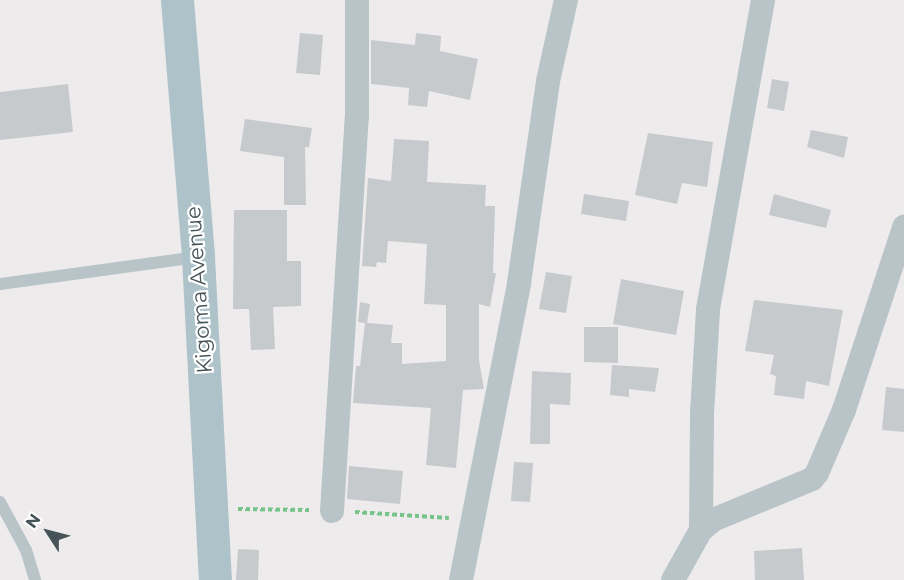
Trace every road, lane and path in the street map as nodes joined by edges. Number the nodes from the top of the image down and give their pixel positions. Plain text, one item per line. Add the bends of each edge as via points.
1 (177, 0) edge
2 (357, 0) edge
3 (566, 0) edge
4 (763, 0) edge
5 (904, 228) edge
6 (198, 257) junction
7 (0, 284) edge
8 (0, 502) edge
9 (332, 511) dead end
10 (701, 530) junction
11 (35, 580) edge
12 (215, 580) edge
13 (461, 580) edge
14 (673, 580) edge

1 - 6 main road, Kigoma Avenue
2 - 9 street via 357,117
3 - 13 street via 548,81 519,283
4 - 10 street via 708,309
5 - 10 street via 844,410 817,474 732,511
6 - 7 lane
6 - 12 main road, Kigoma Avenue
8 - 11 lane via 26,550
10 - 14 street

